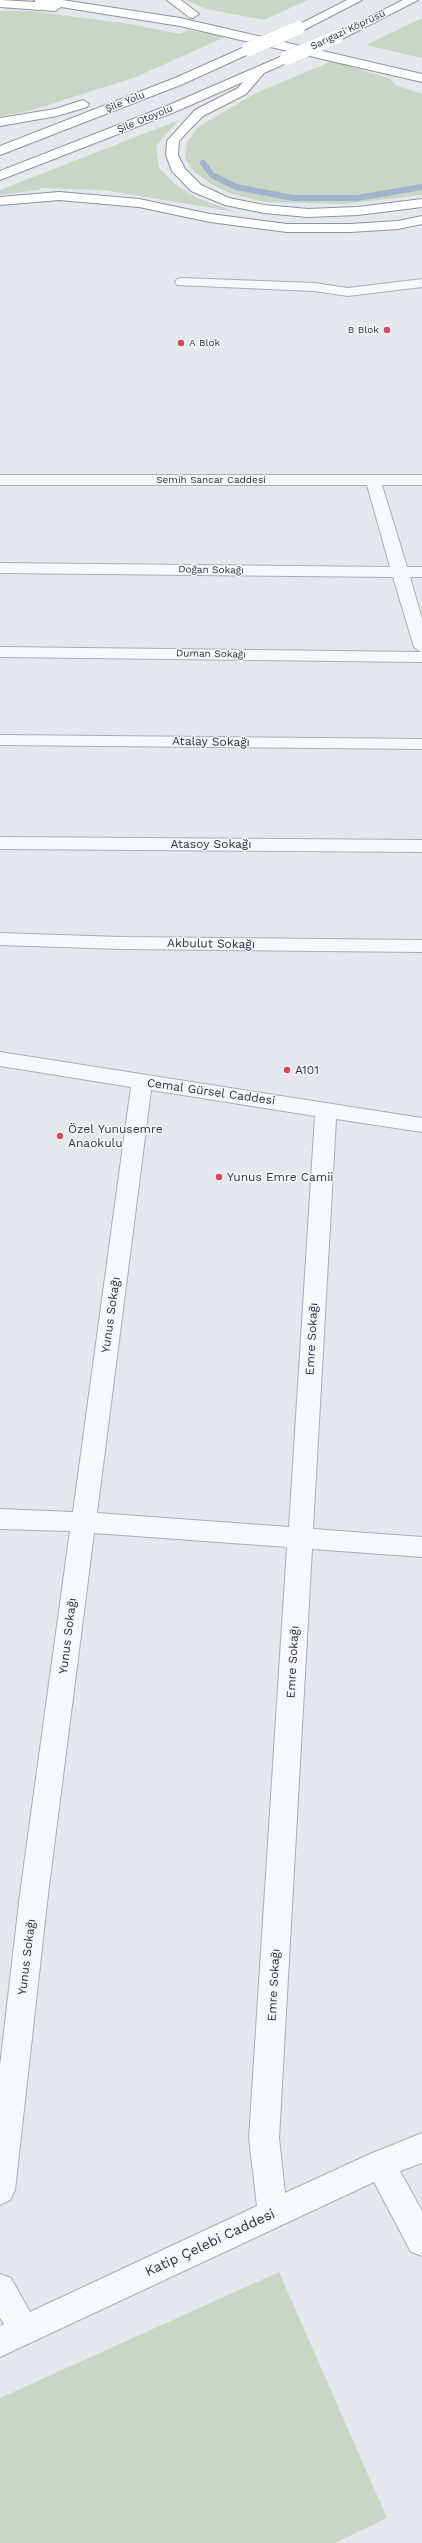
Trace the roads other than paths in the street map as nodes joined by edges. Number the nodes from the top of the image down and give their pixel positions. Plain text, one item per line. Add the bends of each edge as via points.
1 (40, 0) edge
2 (173, 0) edge
3 (354, 1) edge
4 (412, 1) edge
5 (0, 3) edge
6 (163, 7) dead end
7 (114, 10) junction
8 (193, 14) junction
9 (249, 49) joint
10 (287, 58) joint
11 (422, 67) edge
12 (259, 71) junction
13 (422, 78) edge
14 (179, 81) junction
15 (0, 122) edge
16 (0, 151) edge
17 (0, 176) edge
18 (0, 201) edge
19 (422, 203) edge
20 (422, 220) edge
21 (182, 282) dead end
22 (422, 283) edge
23 (0, 480) edge
24 (373, 480) junction
25 (422, 480) edge
26 (0, 568) edge
27 (400, 572) junction
28 (422, 572) edge
29 (422, 648) edge
30 (0, 652) edge
31 (422, 656) edge
32 (0, 740) edge
33 (422, 744) edge
34 (0, 843) edge
35 (422, 846) edge
36 (0, 939) edge
37 (422, 946) edge
38 (0, 1059) edge
39 (142, 1082) junction
40 (326, 1109) junction
41 (422, 1125) edge
42 (0, 1519) edge
43 (83, 1522) junction
44 (301, 1538) junction
45 (422, 1547) edge
46 (422, 2148) edge
47 (380, 2164) junction
48 (0, 2190) edge
49 (273, 2214) junction
50 (422, 2241) edge
51 (0, 2289) edge
52 (12, 2336) edge

1 - 7 highway
2 - 8 highway
3 - 9 highway, Sarıgazi Köprüsü, bridge
4 - 10 highway, Sarıgazi Köprüsü, bridge
5 - 7 highway
6 - 8 highway
7 - 13 highway via 188,24
8 - 11 highway
9 - 14 highway, Şile Yolu
10 - 12 highway, Şile Otoyolu
12 - 17 highway, Şile Otoyolu
12 - 19 highway via 242,90 199,113 173,141 172,155 179,171 196,188 225,200 258,208 308,213 358,211
14 - 15 highway via 107,97 57,112
14 - 16 highway, Şile Yolu
18 - 20 highway via 58,196 139,203 210,218 287,228 350,228 398,225
21 - 22 street via 314,287 348,292
23 - 24 street, Semih Sancar Caddesi
24 - 25 street, Semih Sancar Caddesi
24 - 27 street
26 - 27 street, Doğan Sokağı
27 - 28 street, Doğan Sokağı
27 - 29 street
30 - 31 street, Duman Sokağı
32 - 33 street, Atalay Sokağı
34 - 35 street, Atasoy Sokağı
36 - 37 street, Akbulut Sokağı
38 - 39 street, Cemal Gürsel Caddesi
39 - 40 street, Cemal Gürsel Caddesi
39 - 43 street, Yunus Sokağı
40 - 41 street, Cemal Gürsel Caddesi
40 - 44 street, Emre Sokağı
42 - 43 street
43 - 44 street
43 - 48 street, Yunus Sokağı via 34,1894
44 - 45 street
44 - 49 street, Emre Sokağı via 264,2138
46 - 47 street, Katip Çelebi Caddesi
47 - 49 street, Katip Çelebi Caddesi
47 - 50 street
49 - 52 street, Katip Çelebi Caddesi
51 - 52 street

